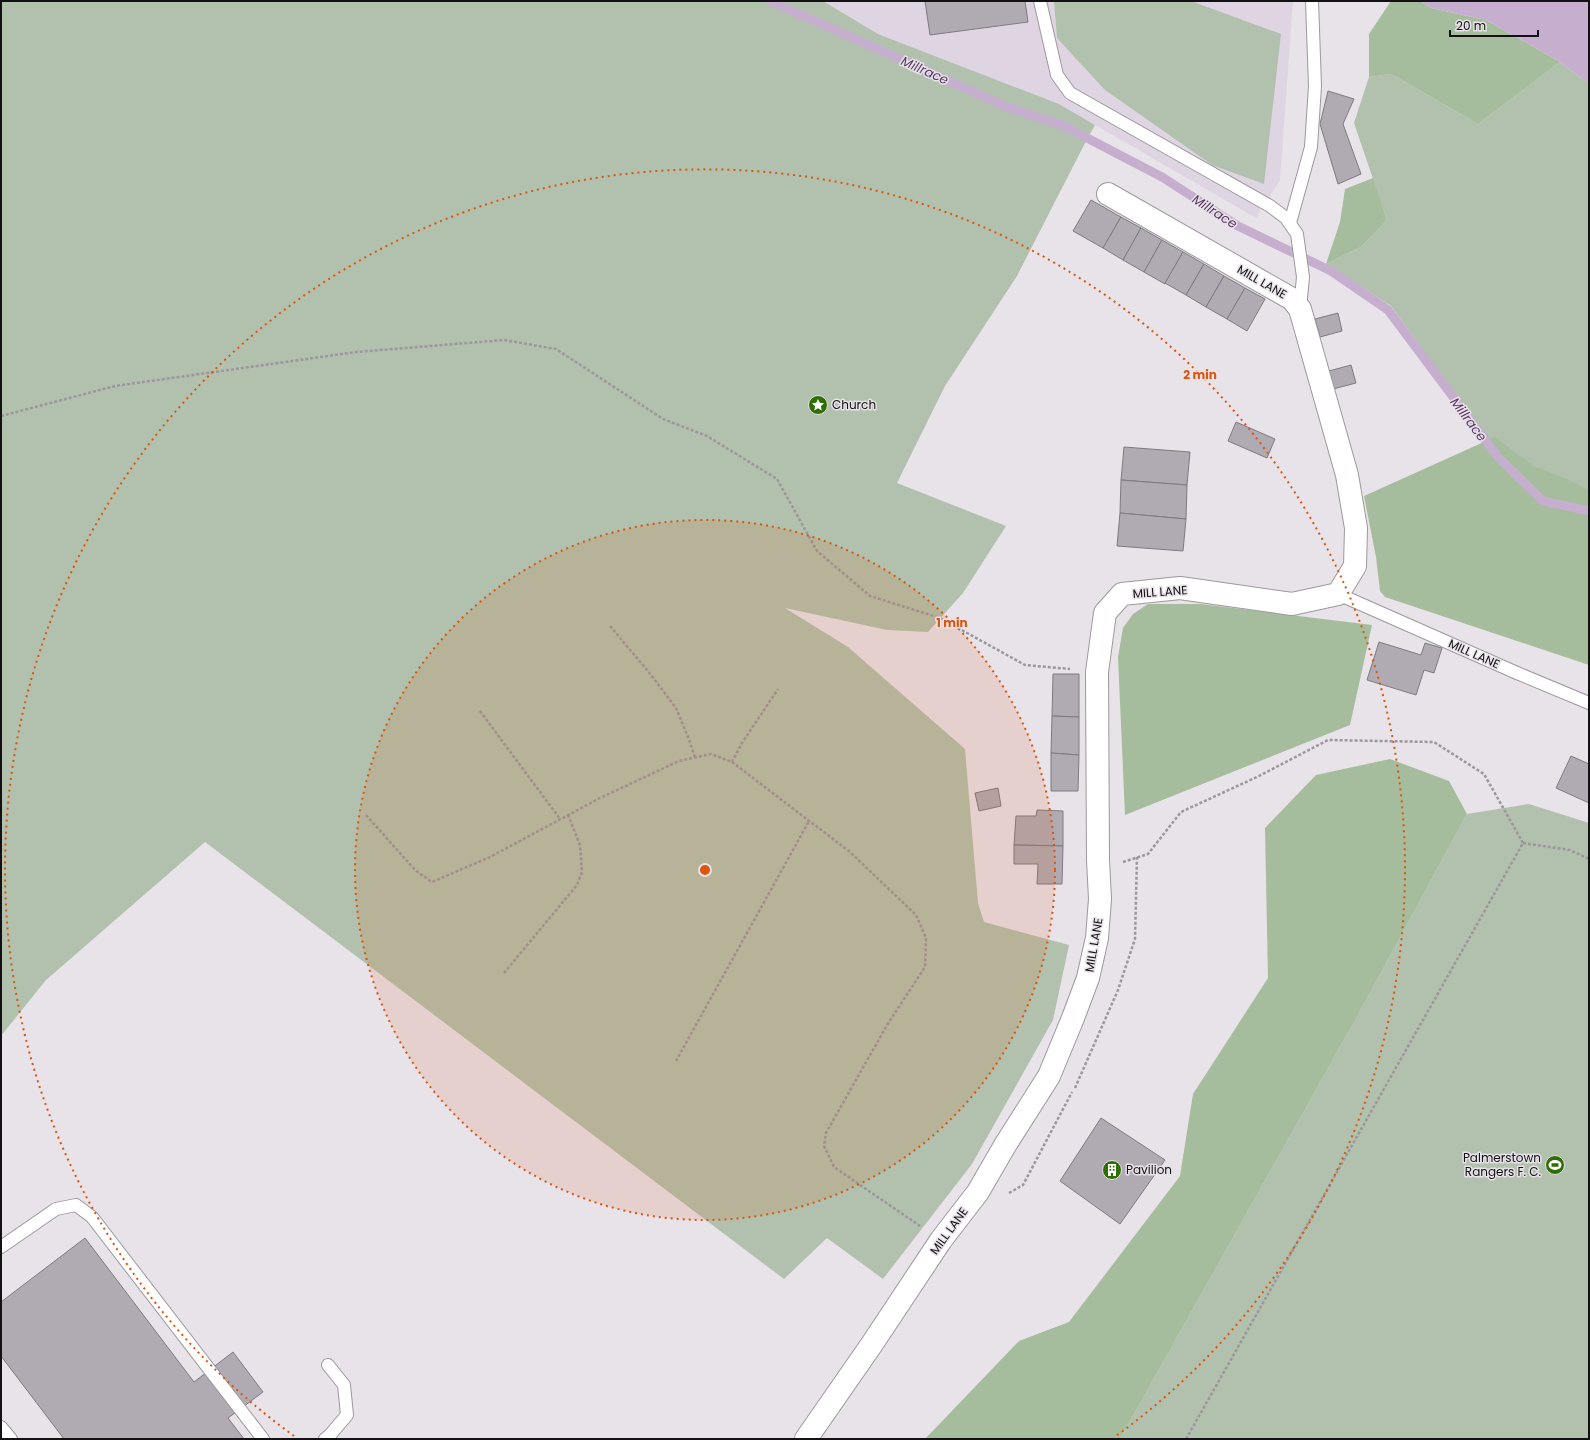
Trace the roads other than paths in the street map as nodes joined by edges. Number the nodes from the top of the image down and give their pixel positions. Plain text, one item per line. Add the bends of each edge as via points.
1 (1040, 1) edge
2 (1312, 1) edge
3 (1108, 194) dead end
4 (1290, 223) junction
5 (1300, 309) junction
6 (1338, 594) junction
7 (1589, 703) edge
8 (1, 1247) edge
9 (328, 1365) dead end
10 (1, 1427) edge
11 (11, 1439) edge
12 (263, 1439) edge
13 (325, 1439) edge
14 (806, 1439) edge

1 - 4 lane via 1057,75 1070,93 1270,206
2 - 4 lane via 1315,86 1311,146
3 - 5 street, MILL LANE via 1292,299
4 - 5 lane via 1297,234 1304,278
5 - 6 street via 1347,475 1356,528 1355,566
6 - 7 lane, MILL LANE
6 - 14 street, MILL LANE via 1292,604 1180,588 1122,594 1105,613 1097,672 1100,899 1088,978 1074,1018 1049,1076 978,1192 941,1240
8 - 12 lane via 56,1209 76,1205 92,1218
9 - 13 lane via 344,1386 347,1415
10 - 11 lane

